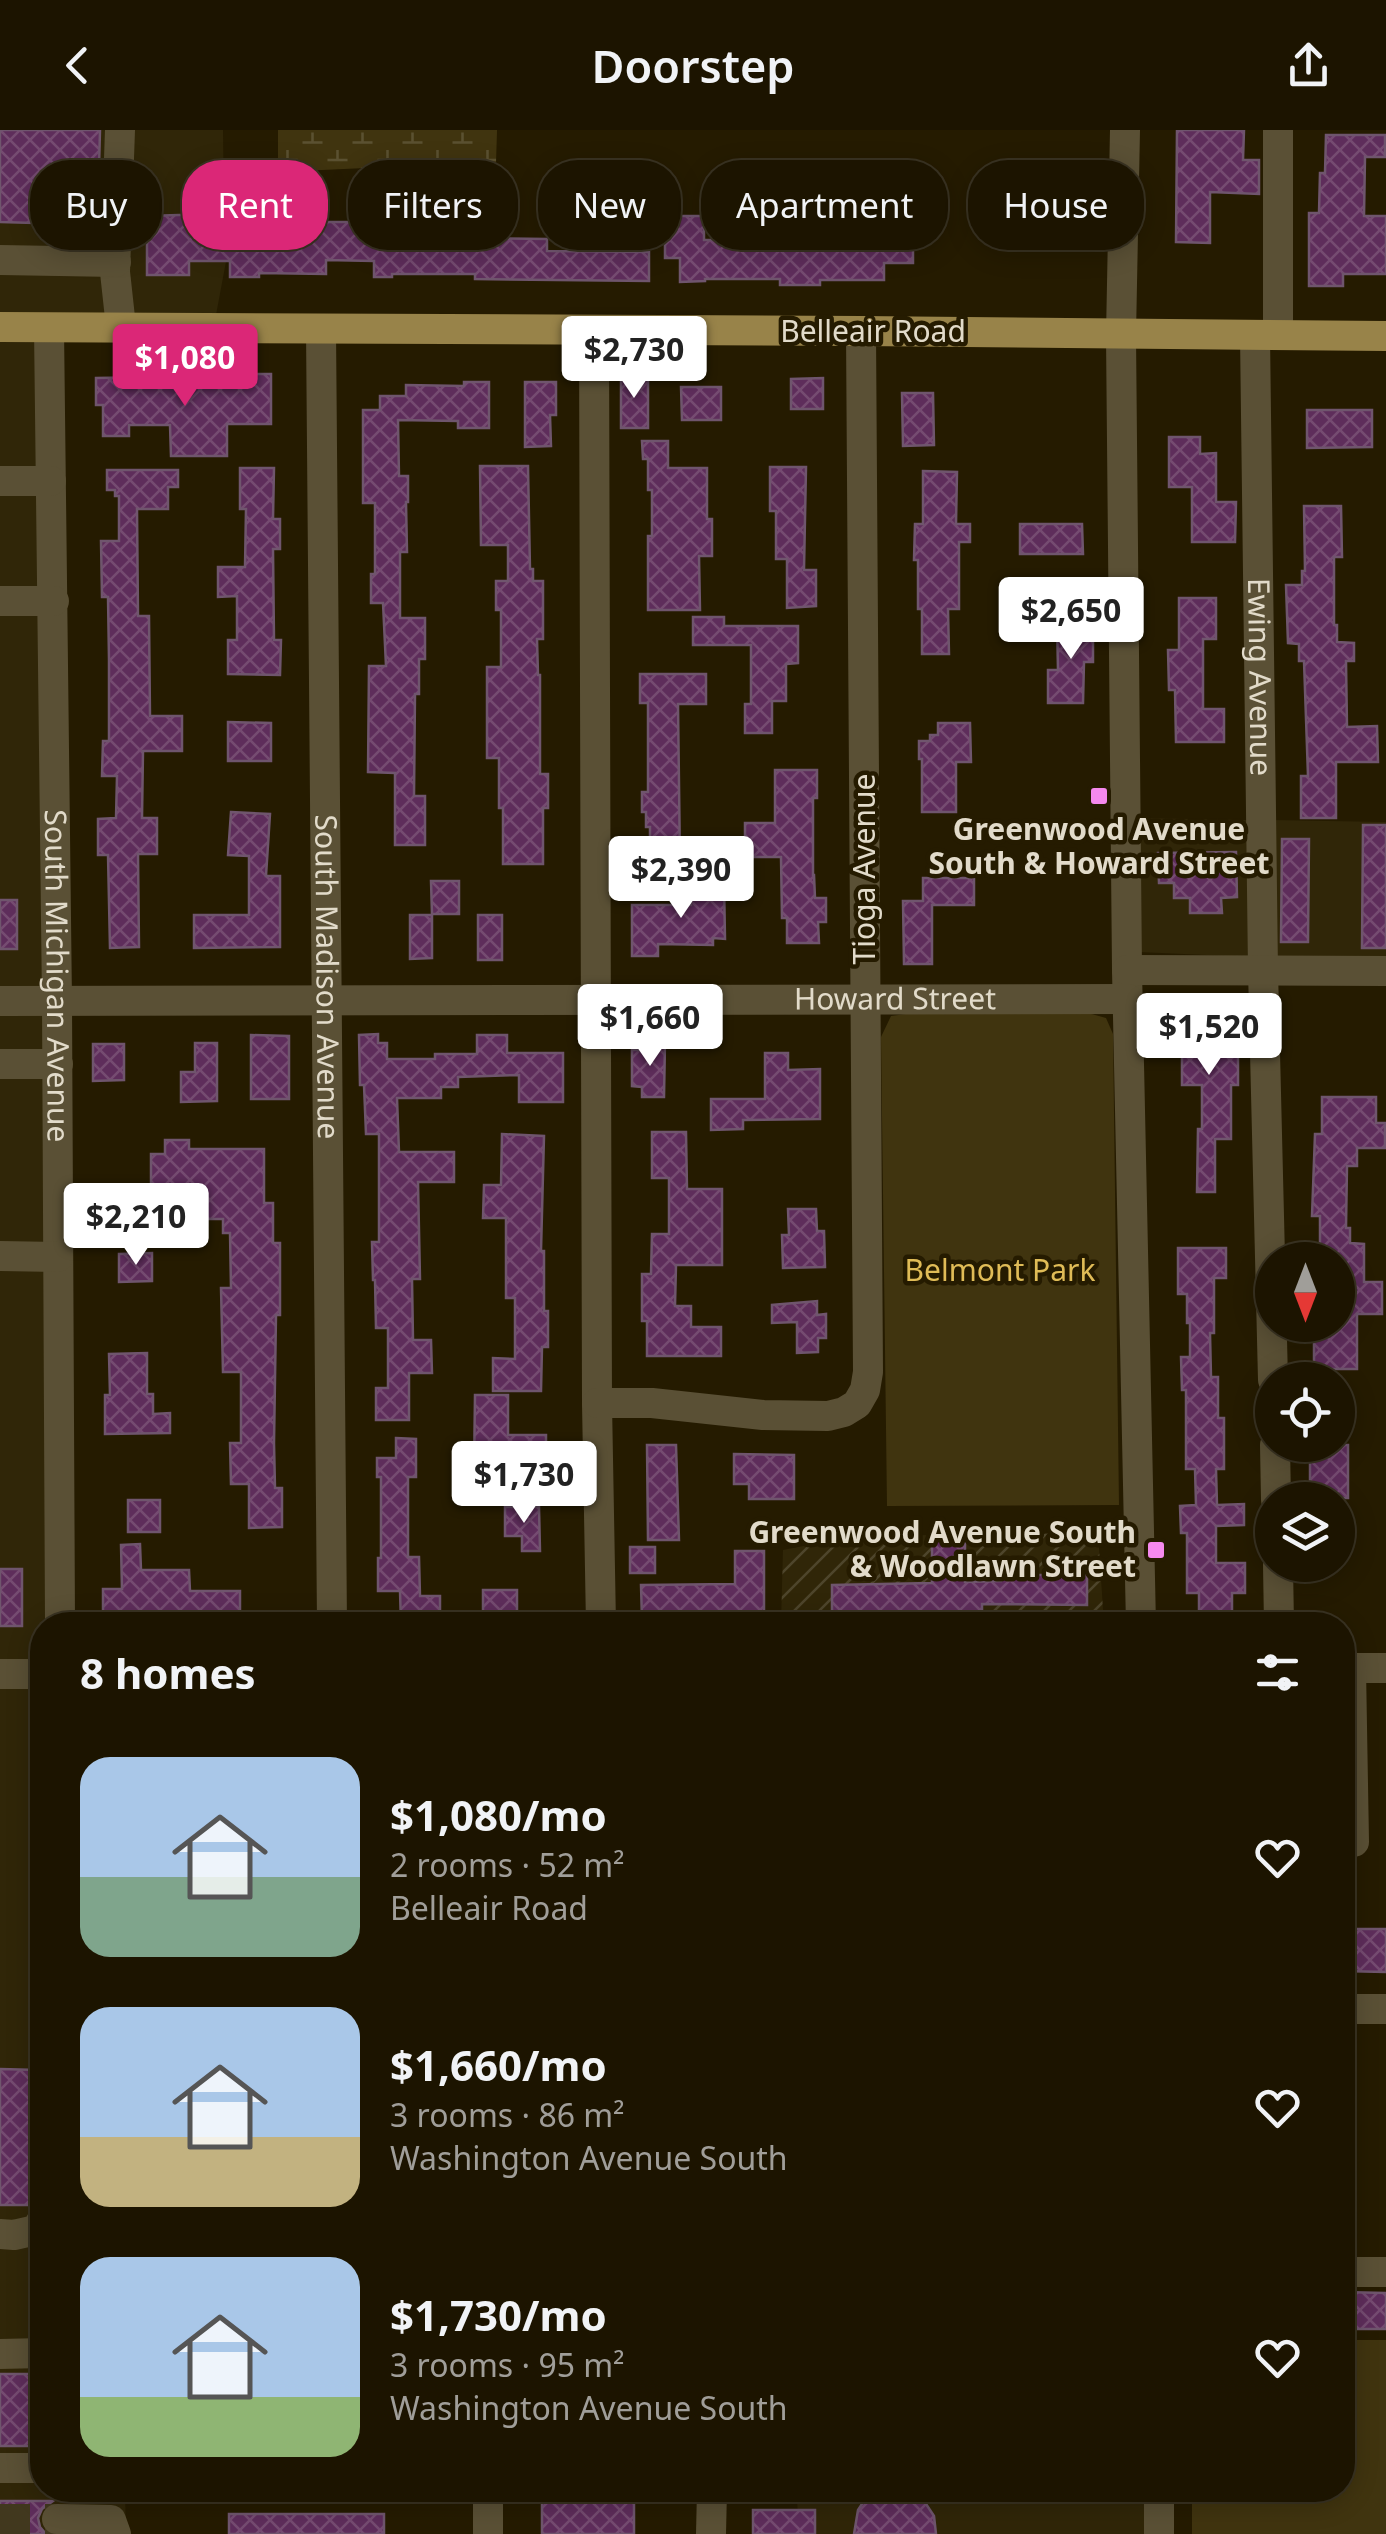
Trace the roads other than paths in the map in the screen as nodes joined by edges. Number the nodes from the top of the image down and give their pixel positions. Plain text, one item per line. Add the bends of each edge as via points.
1 (120, 130) edge
2 (1125, 130) edge
3 (1278, 130) edge
4 (0, 260) edge
5 (116, 262) junction
6 (122, 327) junction
7 (0, 328) edge
8 (49, 328) junction
9 (321, 329) junction
10 (594, 330) junction
11 (861, 331) junction
12 (1121, 334) junction
13 (1266, 335) junction
14 (1386, 336) edge
15 (0, 482) edge
16 (51, 482) junction
17 (0, 602) edge
18 (54, 602) junction
19 (1263, 970) junction
20 (1386, 972) edge
21 (1127, 984) junction
22 (326, 1000) junction
23 (595, 1000) junction
24 (866, 1000) junction
25 (0, 1001) edge
26 (58, 1002) junction
27 (0, 1064) edge
28 (58, 1064) junction
29 (0, 1256) edge
30 (58, 1257) junction
31 (1273, 1362) edge
32 (597, 1403) junction
33 (1279, 1582) edge
34 (60, 1612) edge
35 (332, 1612) edge
36 (602, 1612) edge
37 (1141, 1612) edge
38 (1280, 1612) edge
39 (1355, 1668) edge
40 (1386, 1668) edge
41 (0, 1674) edge
42 (30, 1674) edge
43 (1386, 2008) edge
44 (1355, 2009) edge
45 (30, 2231) edge
46 (0, 2234) edge
47 (1355, 2272) edge
48 (1386, 2272) edge
49 (30, 2353) edge
50 (0, 2354) edge
51 (0, 2468) edge
52 (30, 2468) edge
53 (488, 2502) edge
54 (712, 2502) edge
55 (1159, 2502) edge
56 (57, 2519) tunnel mouth
57 (117, 2530) edge
58 (488, 2534) edge
59 (711, 2534) edge
60 (1159, 2534) edge

1 - 5 street
2 - 12 street
3 - 13 street, Ewing Avenue
4 - 5 street
5 - 6 street
6 - 8 main road, Belleair Road
6 - 9 main road, Belleair Road
7 - 8 main road, Belleair Road
8 - 16 street, South Michigan Avenue
9 - 10 main road, Belleair Road
9 - 22 street, South Madison Avenue
10 - 11 main road, Belleair Road
10 - 23 street
11 - 12 main road, Belleair Road
11 - 24 street, Tioga Avenue
12 - 13 main road, Belleair Road
12 - 21 street
13 - 14 main road, Belleair Road
13 - 19 street, Ewing Avenue
15 - 16 street
16 - 18 street, South Michigan Avenue
17 - 18 street
18 - 26 street, South Michigan Avenue
19 - 20 street, Howard Street
19 - 21 street, Howard Street
19 - 31 street, Ewing Avenue
21 - 24 street, Howard Street
21 - 37 street
22 - 23 street, Howard Street
22 - 26 street, Howard Street
22 - 35 street, South Madison Avenue
23 - 24 street, Howard Street
23 - 32 street
24 - 32 street, Tioga Avenue via 868,1372 857,1404 828,1416
25 - 26 street, Howard Street
26 - 28 street, South Michigan Avenue
27 - 28 street
28 - 30 street, South Michigan Avenue
29 - 30 street
30 - 34 street, South Michigan Avenue
32 - 36 street
33 - 38 street
39 - 40 street
41 - 42 street
43 - 44 street
45 - 46 street
47 - 48 street
49 - 50 street
51 - 52 street
53 - 58 street
54 - 59 street
55 - 60 street
56 - 57 street

